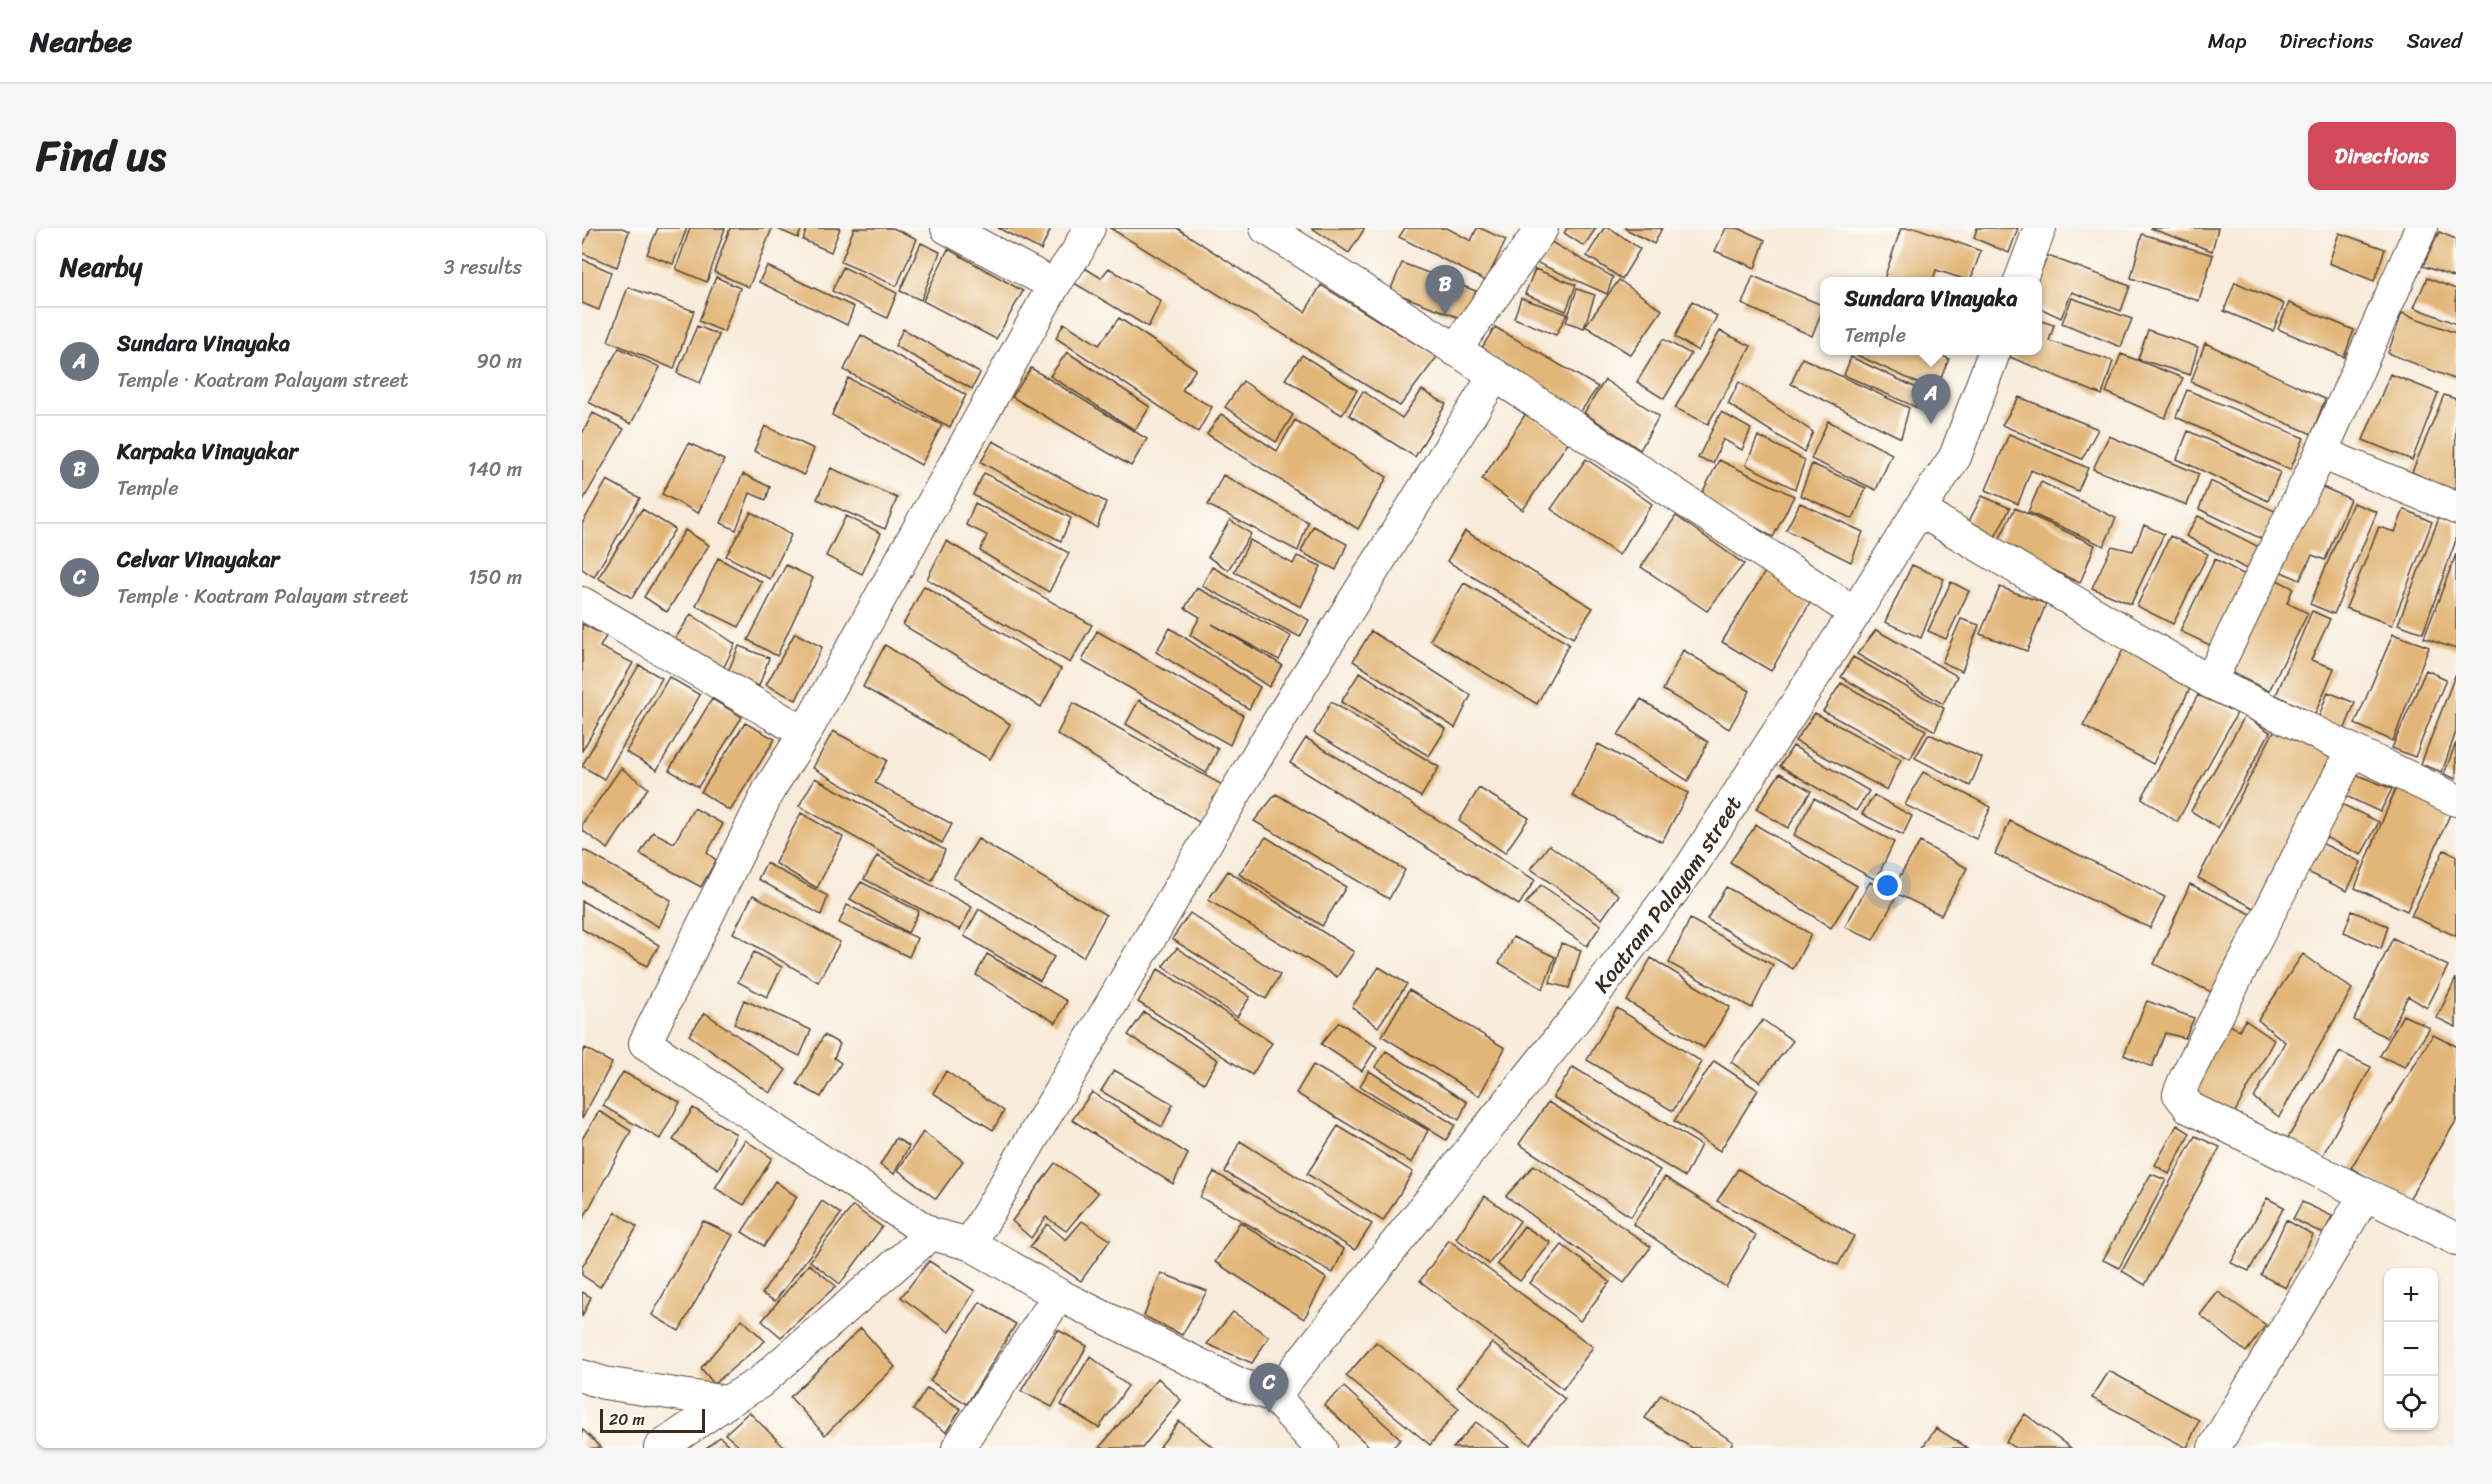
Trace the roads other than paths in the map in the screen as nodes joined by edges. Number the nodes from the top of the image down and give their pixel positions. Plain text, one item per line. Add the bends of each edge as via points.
1 (947, 228) edge
2 (1089, 228) edge
3 (1266, 228) edge
4 (1542, 228) edge
5 (2040, 228) edge
6 (2421, 228) edge
7 (2022, 277) edge
8 (1054, 285) junction
9 (1455, 350) junction
10 (1993, 355) edge
11 (1495, 375) junction
12 (2321, 453) junction
13 (2456, 508) edge
14 (1919, 510) junction
15 (582, 603) edge
16 (1855, 613) junction
17 (2210, 682) junction
18 (805, 733) junction
19 (2352, 750) junction
20 (2456, 800) edge
21 (2365, 1195) junction
22 (931, 1234) junction
23 (2456, 1239) edge
24 (970, 1244) junction
25 (1059, 1295) junction
26 (582, 1376) edge
27 (1274, 1396) junction
28 (728, 1401) junction
29 (692, 1435) edge
30 (660, 1448) edge
31 (957, 1448) edge
32 (1321, 1448) edge
33 (2214, 1448) edge

1 - 8 street
2 - 8 street
3 - 9 street
4 - 9 street
5 - 7 street
6 - 12 street
8 - 18 street
9 - 11 street
10 - 14 street, Koatram Palayam street via 1955,457
11 - 16 street
11 - 24 street via 1260,751
12 - 13 street
12 - 17 street
14 - 16 street, Koatram Palayam street
14 - 17 street
15 - 18 street
16 - 27 street, Koatram Palayam street via 1691,867 1584,1008
17 - 19 street
18 - 22 street via 770,788 645,1043
19 - 20 street
19 - 21 street via 2179,1094 2190,1107
21 - 23 street
21 - 33 street
22 - 24 street
22 - 28 street via 759,1383
24 - 25 street
25 - 27 street via 1241,1385
25 - 31 street
26 - 28 street via 604,1383
27 - 32 street
28 - 29 street
29 - 30 street

